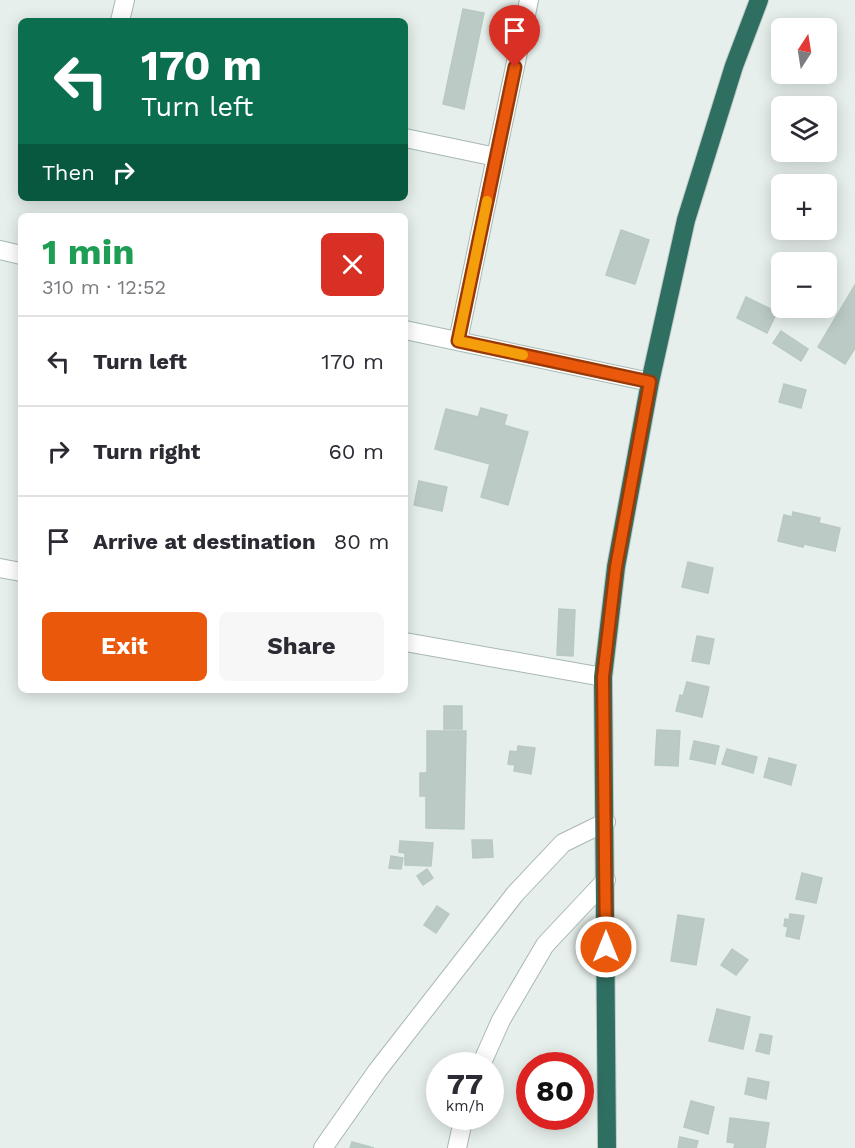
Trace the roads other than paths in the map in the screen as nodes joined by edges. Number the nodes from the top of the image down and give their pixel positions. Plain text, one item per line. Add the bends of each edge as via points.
1 (125, 0) edge
2 (529, 0) edge
3 (759, 0) edge
4 (121, 18) edge
5 (408, 139) edge
6 (496, 157) junction
7 (0, 250) edge
8 (18, 254) edge
9 (408, 331) edge
10 (458, 341) junction
11 (650, 382) junction
12 (0, 568) edge
13 (18, 571) edge
14 (408, 643) edge
15 (603, 677) junction
16 (606, 822) junction
17 (606, 880) junction
18 (487, 1052) edge
19 (461, 1130) edge
20 (322, 1148) edge
21 (458, 1148) edge
22 (607, 1148) edge

1 - 4 street
2 - 6 street
3 - 11 highway via 686,220
5 - 6 street
6 - 10 street
7 - 8 street
9 - 10 street
10 - 11 street
11 - 15 highway via 616,567
12 - 13 street
14 - 15 street
15 - 16 highway
16 - 17 highway
16 - 20 street via 563,843 515,894
17 - 18 street via 545,945
17 - 22 highway
19 - 21 street

